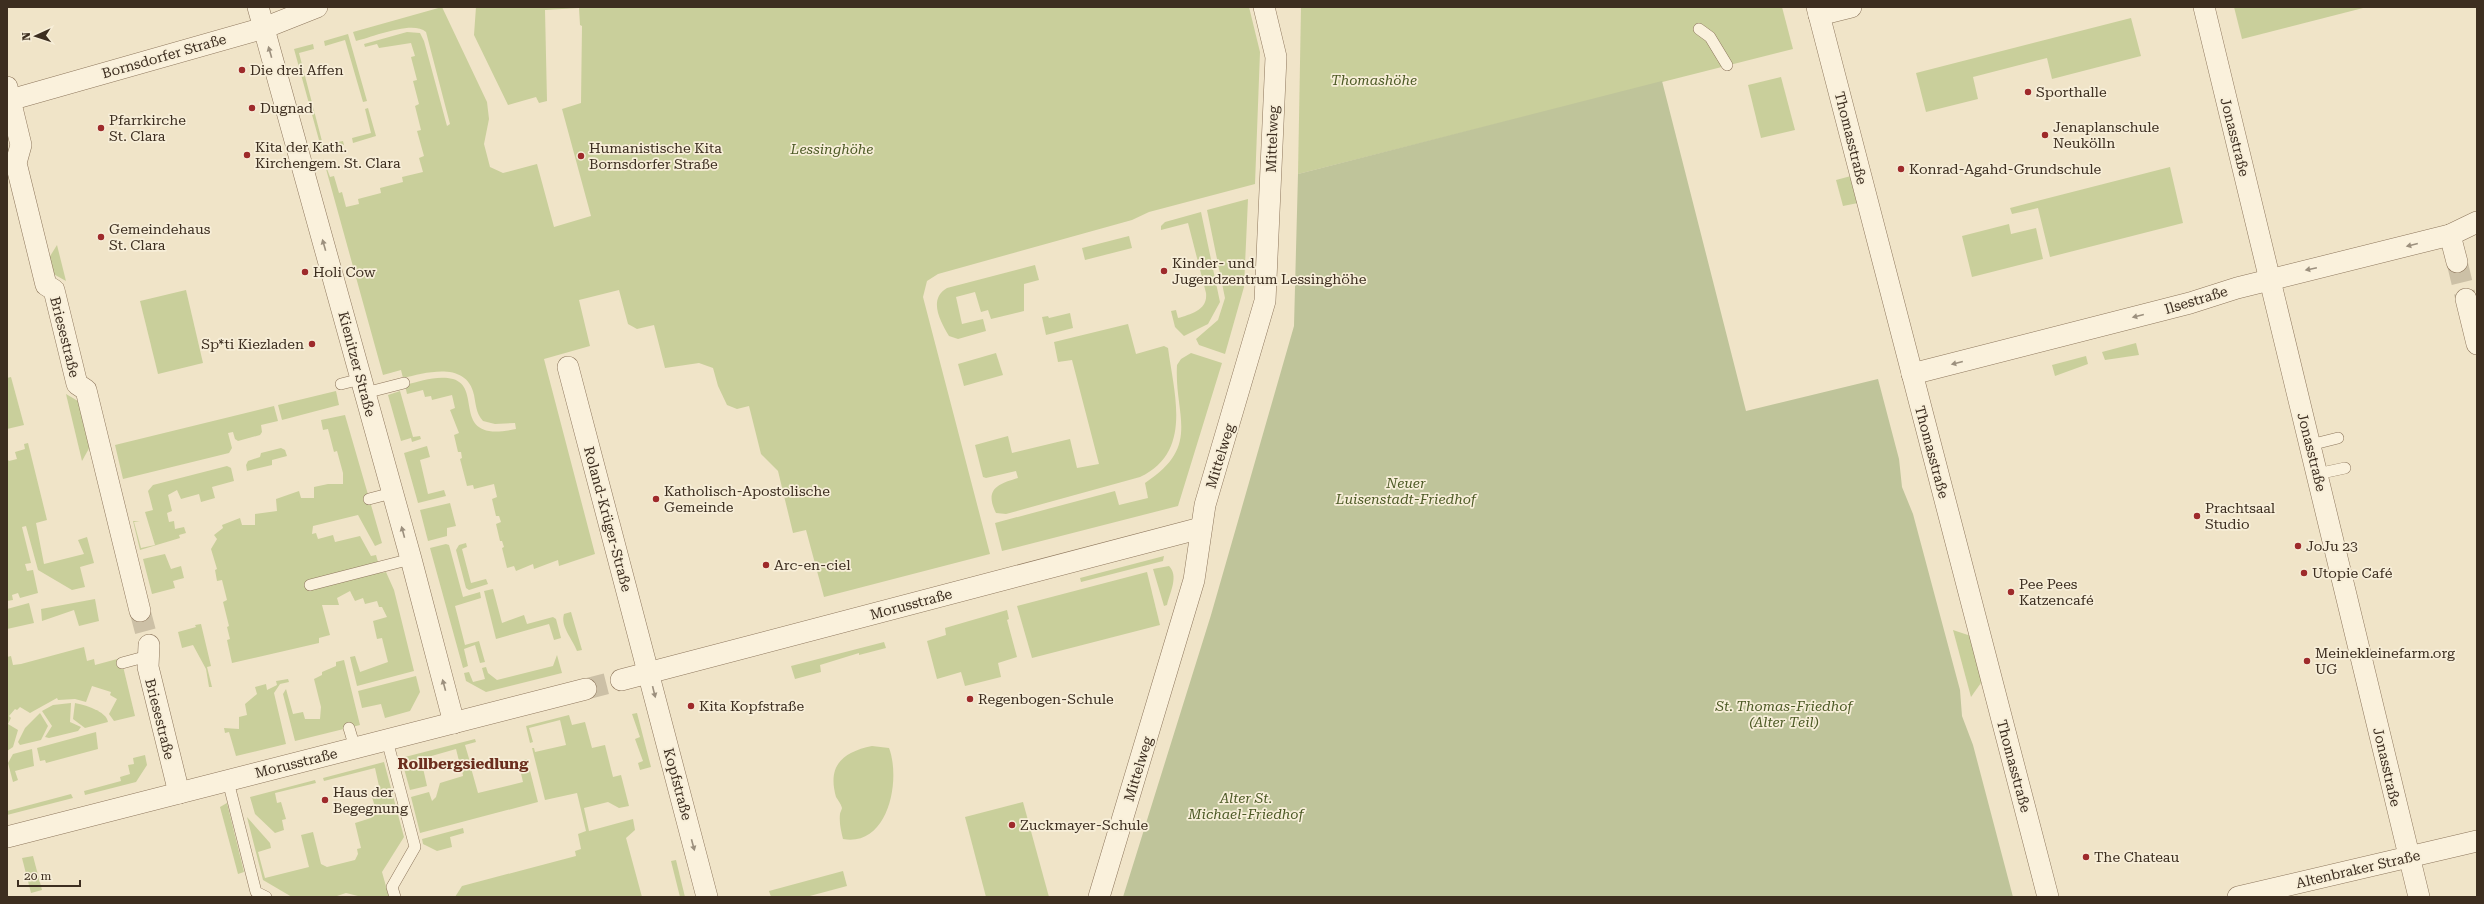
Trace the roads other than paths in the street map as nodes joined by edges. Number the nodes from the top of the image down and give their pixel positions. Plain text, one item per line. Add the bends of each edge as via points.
1 (258, 7) edge
2 (317, 7) edge
3 (1264, 7) edge
4 (1851, 7) edge
5 (2204, 7) edge
6 (1818, 11) edge
7 (264, 28) junction
8 (1699, 29) dead end
9 (1727, 65) dead end
10 (9, 93) edge
11 (2477, 222) edge
12 (2450, 235) junction
13 (2457, 262) tunnel mouth
14 (2270, 279) junction
15 (2466, 299) tunnel mouth
16 (2477, 344) edge
17 (568, 367) dead end
18 (1912, 374) junction
19 (404, 383) dead end
20 (341, 384) dead end
21 (363, 386) junction
22 (2338, 438) dead end
23 (2310, 445) junction
24 (2345, 468) dead end
25 (2317, 474) junction
26 (392, 493) junction
27 (369, 499) dead end
28 (1202, 528) junction
29 (411, 559) junction
30 (310, 585) dead end
31 (140, 611) tunnel mouth
32 (149, 650) joint
33 (122, 662) dead end
34 (648, 672) junction
35 (621, 680) tunnel mouth
36 (586, 689) tunnel mouth
37 (454, 722) junction
38 (349, 728) dead end
39 (387, 740) junction
40 (354, 748) junction
41 (228, 781) junction
42 (178, 793) junction
43 (7, 837) edge
44 (2477, 841) edge
45 (2409, 857) junction
46 (266, 897) edge
47 (395, 897) edge
48 (707, 897) edge
49 (1099, 897) edge
50 (2048, 897) edge
51 (2238, 897) edge
52 (2419, 897) edge

1 - 7 street, Kienitzer Straße
2 - 7 street, Bornsdorfer Straße
3 - 28 street, Mittelweg via 1276,57 1265,301 1206,500
4 - 6 street
5 - 14 street, Jonasstraße
6 - 18 street, Thomasstraße
7 - 10 street, Bornsdorfer Straße
21 -> 7 street, Kienitzer Straße
8 - 9 lane via 1710,37
10 - 31 street, Briesestraße via 21,145 16,163 46,285 54,290 77,384 86,390
11 - 12 street, Ilsestraße
12 - 13 street
12 -> 14 street, Ilsestraße
14 -> 18 street, Ilsestraße via 2182,305
14 - 23 street, Jonasstraße
15 - 16 street
17 - 34 street, Roland-Krüger-Straße
18 - 50 street, Thomasstraße
19 - 21 lane
20 - 21 lane
21 - 26 street, Kienitzer Straße
22 - 23 lane
23 - 25 street, Jonasstraße
24 - 25 lane
25 - 45 street, Jonasstraße
26 - 27 lane
29 -> 26 street, Kienitzer Straße
28 - 34 street, Morusstraße
28 - 49 street, Mittelweg via 1194,580
29 - 30 lane
37 -> 29 street, Kienitzer Straße
32 - 33 lane
32 - 42 street, Briesestraße via 148,667
34 - 35 street, Morusstraße
34 -> 48 street, Kopfstraße
36 - 37 street, Morusstraße
37 - 39 street, Morusstraße
38 - 40 lane
39 - 40 street, Morusstraße
39 - 47 lane via 415,847 392,887
40 - 41 street, Morusstraße
41 - 42 street, Morusstraße
41 - 46 lane via 256,892
42 - 43 street, Morusstraße
44 - 45 street, Altenbraker Straße
45 - 51 street, Altenbraker Straße
45 - 52 street, Jonasstraße

